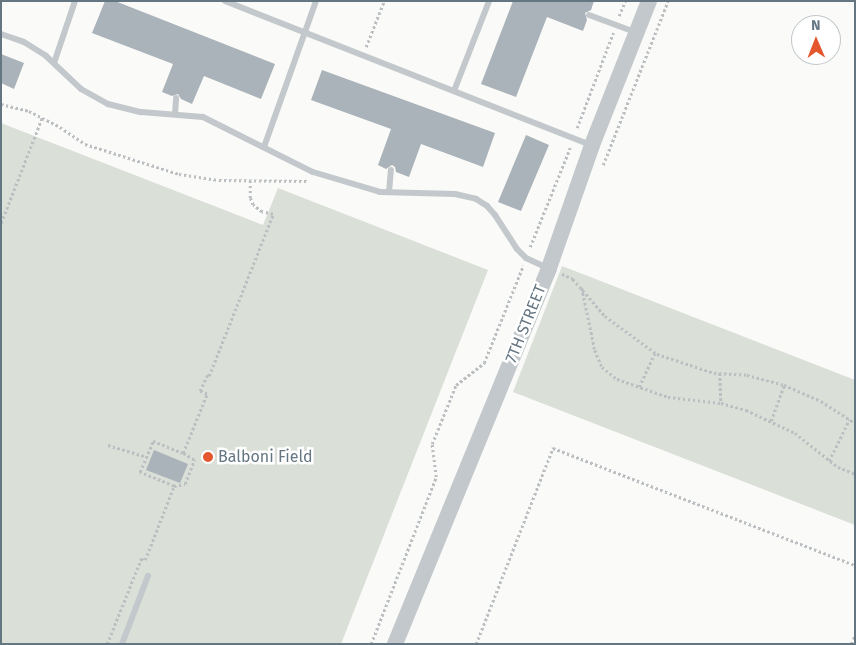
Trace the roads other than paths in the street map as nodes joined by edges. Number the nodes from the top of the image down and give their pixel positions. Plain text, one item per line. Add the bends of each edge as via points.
1 (75, 1) edge
2 (225, 1) edge
3 (316, 1) edge
4 (489, 1) edge
5 (648, 1) edge
6 (589, 14) dead end
7 (304, 32) junction
8 (636, 33) junction
9 (1, 34) edge
10 (54, 63) junction
11 (454, 91) junction
12 (176, 98) dead end
13 (175, 114) junction
14 (592, 145) junction
15 (264, 147) junction
16 (391, 170) dead end
17 (388, 192) junction
18 (549, 268) junction
19 (148, 576) dead end
20 (122, 644) edge
21 (394, 644) edge

1 - 10 lane
2 - 7 lane
3 - 7 lane
4 - 11 lane
5 - 8 street, 7TH STREET
6 - 8 lane
7 - 11 lane
7 - 15 lane
8 - 14 street, 7TH STREET
9 - 10 lane via 24,42
10 - 13 lane via 81,89 108,104 142,112
11 - 14 lane
12 - 13 lane
13 - 15 lane via 203,117
14 - 18 street, 7TH STREET
15 - 17 lane via 313,172
16 - 17 lane
17 - 18 lane via 455,194 476,199 495,214 526,258
18 - 21 street, 7TH STREET
19 - 20 lane

